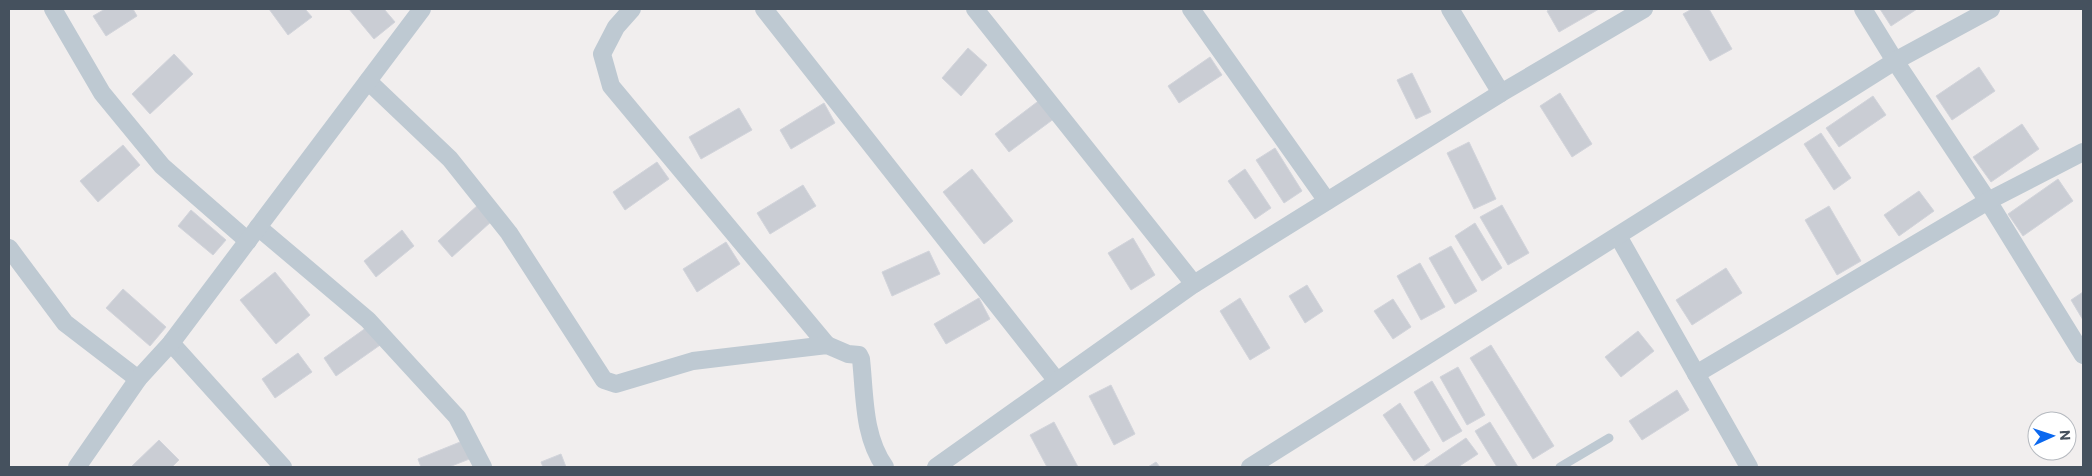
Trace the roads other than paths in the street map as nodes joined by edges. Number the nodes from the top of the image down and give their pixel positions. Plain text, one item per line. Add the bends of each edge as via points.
1 (53, 9) edge
2 (422, 9) edge
3 (632, 9) edge
4 (764, 9) edge
5 (975, 9) edge
6 (1191, 9) edge
7 (1450, 9) edge
8 (1644, 9) edge
9 (1863, 9) edge
10 (1991, 9) edge
11 (1895, 61) junction
12 (368, 81) junction
13 (1501, 93) junction
14 (2083, 152) edge
15 (1327, 201) junction
16 (1988, 201) junction
17 (258, 227) junction
18 (1618, 236) junction
19 (248, 241) junction
20 (9, 248) edge
21 (16, 270) edge
22 (1194, 284) junction
23 (171, 344) junction
24 (827, 345) junction
25 (2082, 349) edge
26 (1696, 374) junction
27 (138, 379) junction
28 (1057, 381) junction
29 (1609, 438) dead end
30 (942, 466) edge
31 (77, 467) edge
32 (283, 467) edge
33 (483, 467) edge
34 (885, 467) edge
35 (1250, 467) edge
36 (1560, 467) edge
37 (1749, 467) edge

1 - 19 street via 102,93 162,166
2 - 12 street
3 - 24 street via 616,28 602,54 610,86
4 - 28 street
5 - 22 street
6 - 15 street
7 - 13 street
8 - 13 street
9 - 11 street
10 - 11 street
11 - 16 street
11 - 18 street
12 - 17 street
12 - 24 street via 450,159 509,233 604,380 616,384 693,362
13 - 15 street
14 - 16 street
15 - 22 street
16 - 25 street
16 - 26 street
17 - 19 street
17 - 33 street via 368,320 457,417
18 - 26 street
18 - 35 street
19 - 23 street
20 - 21 street
21 - 27 street via 65,323
22 - 28 street
23 - 27 street
23 - 32 street
24 - 34 street via 862,359 868,432
26 - 37 street
27 - 31 street
28 - 30 street
29 - 36 lane

